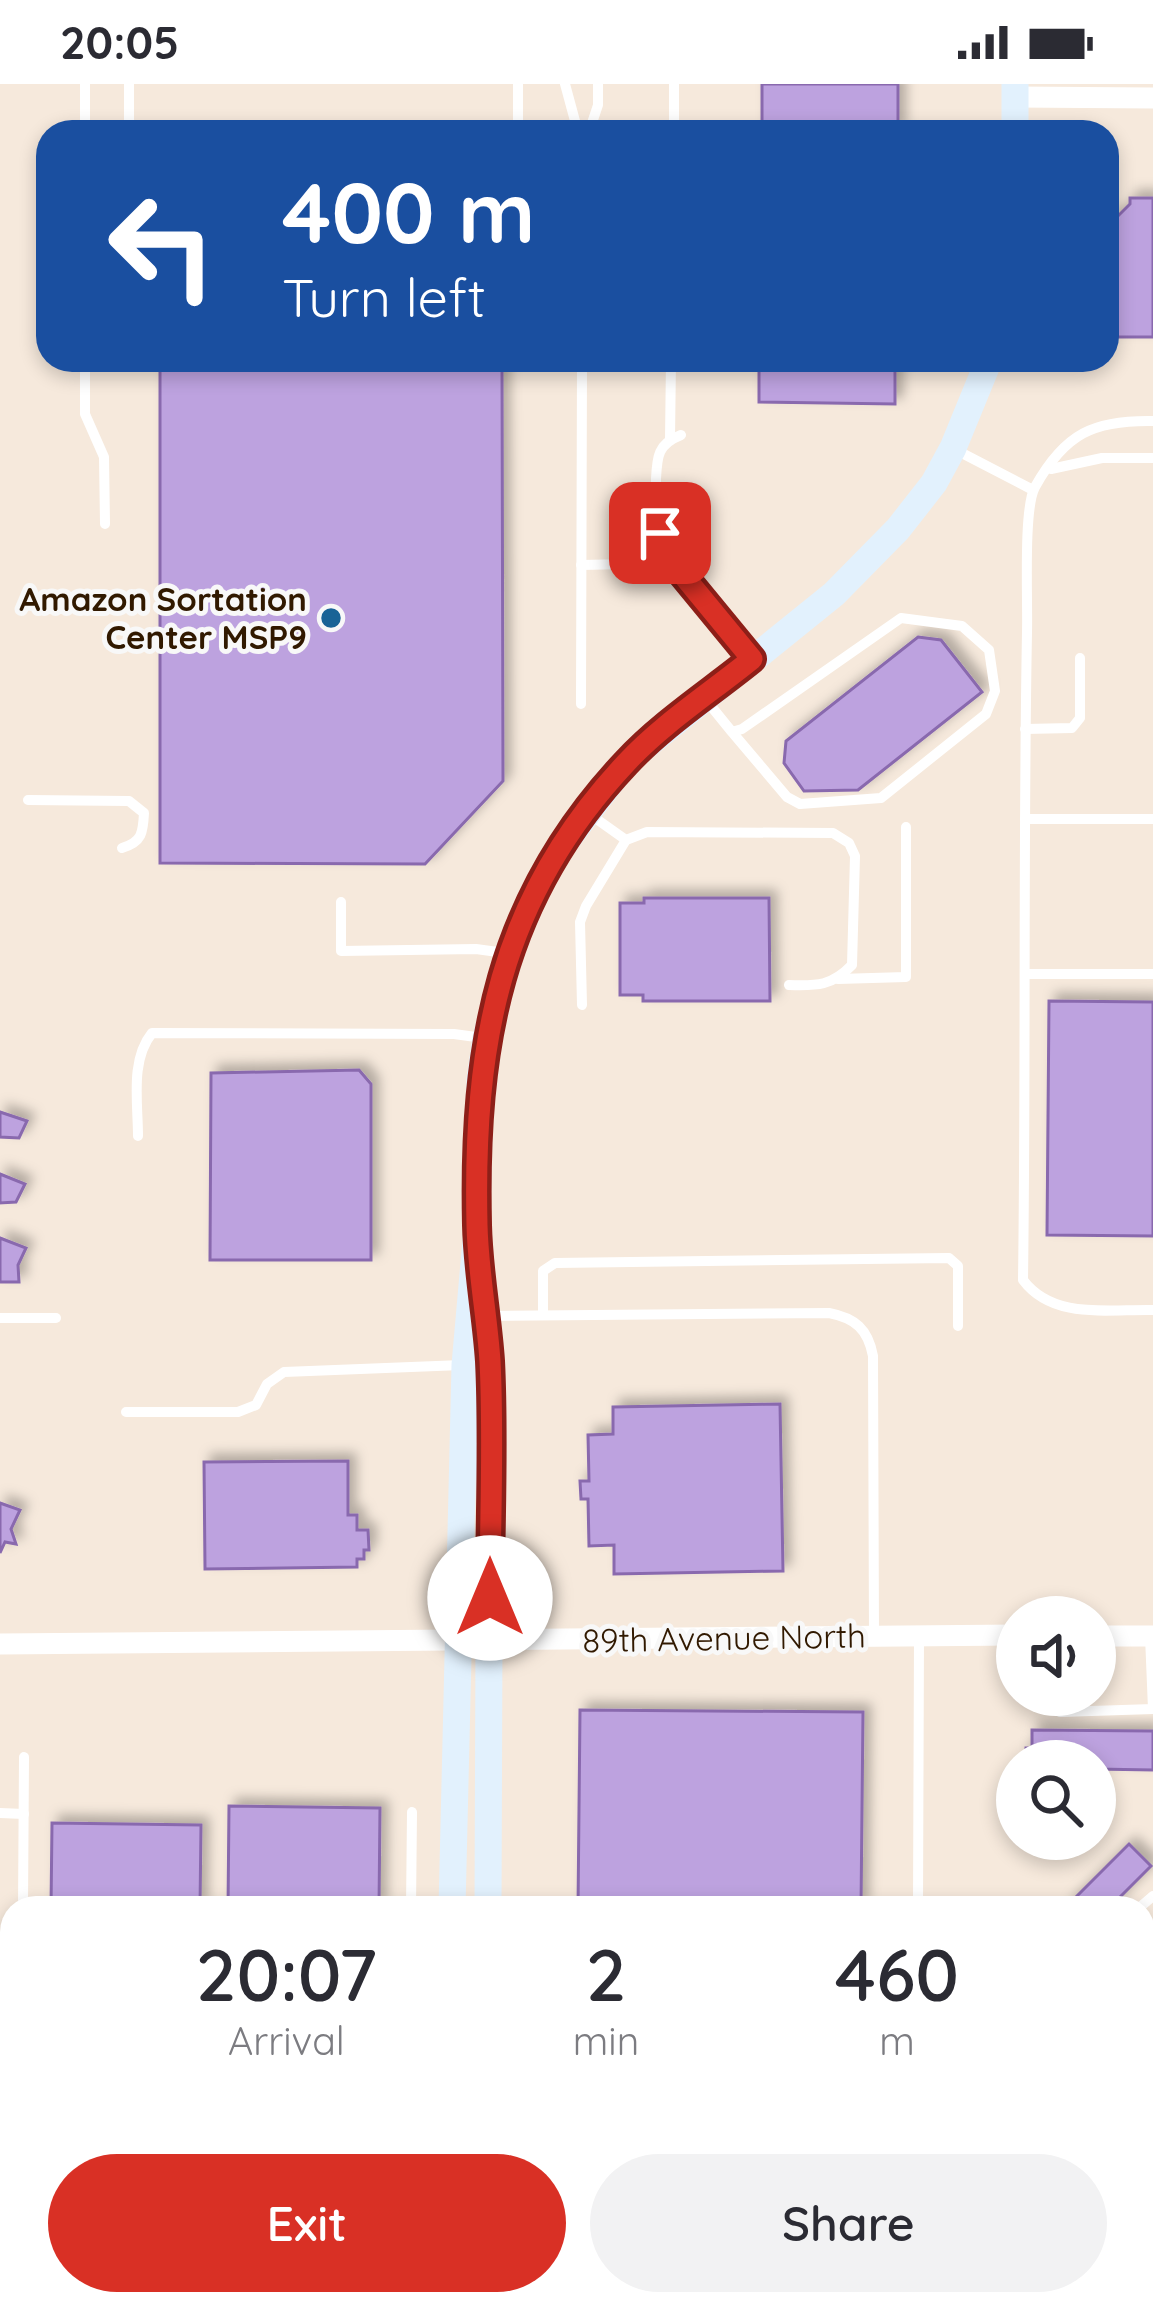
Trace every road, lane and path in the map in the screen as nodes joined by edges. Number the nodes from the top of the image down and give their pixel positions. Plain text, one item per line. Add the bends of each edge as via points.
1 (85, 84) edge
2 (129, 84) edge
3 (518, 84) edge
4 (598, 84) edge
5 (674, 84) edge
6 (567, 88) edge
7 (1015, 90) edge
8 (1153, 98) edge
9 (85, 120) edge
10 (129, 120) edge
11 (518, 120) edge
12 (575, 120) edge
13 (593, 120) edge
14 (674, 120) edge
15 (86, 372) edge
16 (582, 372) edge
17 (672, 372) edge
18 (983, 372) edge
19 (1153, 421) edge
20 (952, 448) junction
21 (1153, 458) edge
22 (1048, 471) junction
23 (1033, 490) junction
24 (105, 524) dead end
25 (673, 563) junction
26 (581, 566) junction
27 (1080, 658) dead end
28 (752, 659) junction
29 (704, 698) junction
30 (581, 704) dead end
31 (1025, 729) junction
32 (732, 732) junction
33 (28, 800) dead end
34 (586, 811) junction
35 (1025, 819) junction
36 (1153, 819) edge
37 (906, 827) dead end
38 (626, 840) junction
39 (122, 848) dead end
40 (341, 902) dead end
41 (508, 953) junction
42 (1027, 974) junction
43 (1153, 974) edge
44 (838, 979) junction
45 (789, 985) dead end
46 (582, 1005) dead end
47 (486, 1038) junction
48 (138, 1136) dead end
49 (477, 1229) junction
50 (1153, 1310) edge
51 (543, 1315) junction
52 (486, 1316) junction
53 (0, 1318) edge
54 (56, 1318) dead end
55 (958, 1326) dead end
56 (465, 1365) junction
57 (126, 1412) dead end
58 (996, 1635) edge
59 (874, 1636) junction
60 (920, 1636) junction
61 (1116, 1636) edge
62 (1152, 1636) edge
63 (488, 1640) junction
64 (457, 1641) junction
65 (0, 1644) edge
66 (1152, 1688) edge
67 (1116, 1710) edge
68 (24, 1757) dead end
69 (412, 1812) dead end
70 (0, 1813) edge
71 (24, 1814) junction
72 (23, 1896) edge
73 (412, 1896) edge
74 (452, 1896) edge
75 (488, 1896) edge
76 (918, 1896) edge

1 - 9 lane
2 - 10 lane
3 - 11 lane
4 - 13 lane
5 - 14 lane
6 - 12 lane
7 - 8 street
15 - 24 lane via 86,414 104,457
16 - 26 lane
17 - 25 lane via 675,437 656,454 656,511
18 - 20 street
19 - 22 lane via 1090,427
20 - 23 lane
20 - 28 street via 934,483 860,571
21 - 22 lane via 1102,458
22 - 23 lane
23 - 31 lane
25 - 26 lane
25 - 28 lane
26 - 30 lane
27 - 31 lane via 1080,718 1072,728
28 - 29 street
29 - 32 lane
29 - 34 street via 627,761
31 - 35 lane
32 - 32 lane via 901,619 962,626 989,650 994,691 986,714 881,798 800,804
33 - 39 lane via 129,800 144,813 143,834
34 - 38 lane
34 - 41 street via 530,900
35 - 36 lane
35 - 42 lane
37 - 44 lane via 906,977
38 - 44 lane via 647,832 833,833 849,843 852,965
38 - 46 lane via 580,922
40 - 41 lane via 341,951
41 - 47 street
42 - 43 lane
42 - 50 lane via 1023,1280 1036,1298 1056,1306
44 - 45 lane
47 - 48 lane via 152,1033 139,1063
47 - 49 street
49 - 52 street
49 - 56 street
51 - 52 lane
51 - 55 lane via 543,1270 556,1263 949,1258 958,1266
51 - 59 lane via 829,1313 861,1326 873,1356
52 - 63 street
53 - 54 lane
56 - 57 lane via 284,1372 256,1405 238,1412
56 - 64 street
58 - 60 street, 89th Avenue North
59 - 60 street, 89th Avenue North
59 - 63 street, 89th Avenue North
60 - 76 lane
61 - 62 street
62 - 66 lane
63 - 64 street, 89th Avenue North
63 - 75 street
64 - 65 street, 89th Avenue North
64 - 74 street
66 - 67 lane via 1153,1709
68 - 71 lane
69 - 73 lane
70 - 71 lane
71 - 72 lane

